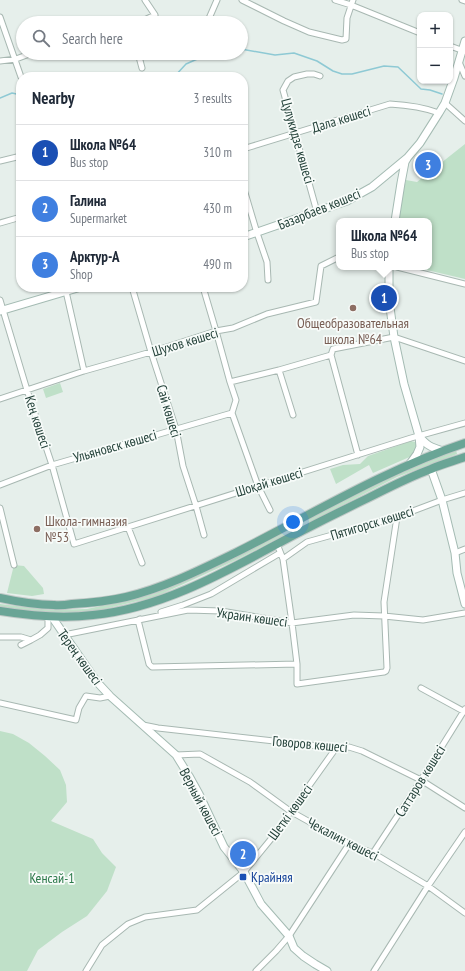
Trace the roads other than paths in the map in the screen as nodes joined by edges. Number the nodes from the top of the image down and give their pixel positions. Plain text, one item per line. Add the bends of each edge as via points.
1 (145, 0) edge
2 (217, 0) edge
3 (242, 0) edge
4 (335, 0) edge
5 (352, 2) edge
6 (153, 16) edge
7 (210, 16) edge
8 (0, 17) edge
9 (417, 32) edge
10 (465, 41) edge
11 (453, 47) edge
12 (464, 51) edge
13 (16, 59) joint
14 (16, 60) edge
15 (140, 60) edge
16 (0, 61) edge
17 (459, 62) junction
18 (142, 68) dead end
19 (20, 72) edge
20 (320, 76) dead end
21 (465, 76) edge
22 (445, 103) junction
23 (440, 114) junction
24 (465, 121) edge
25 (296, 133) junction
26 (248, 147) edge
27 (16, 157) edge
28 (408, 157) junction
29 (0, 160) edge
30 (248, 204) edge
31 (317, 212) junction
32 (16, 218) edge
33 (395, 218) edge
34 (0, 223) edge
35 (256, 233) junction
36 (248, 235) edge
37 (336, 258) edge
38 (389, 270) edge
39 (409, 270) edge
40 (268, 280) dead end
41 (465, 284) edge
42 (57, 292) edge
43 (67, 292) edge
44 (133, 292) edge
45 (204, 292) edge
46 (0, 300) edge
47 (1, 310) edge
48 (216, 332) junction
49 (394, 337) junction
50 (151, 352) junction
51 (331, 356) junction
52 (465, 361) edge
53 (280, 370) junction
54 (84, 371) junction
55 (230, 382) junction
56 (28, 390) junction
57 (0, 399) edge
58 (232, 413) junction
59 (293, 415) dead end
60 (465, 423) edge
61 (176, 429) junction
62 (419, 436) junction
63 (465, 444) edge
64 (443, 451) junction
65 (358, 455) junction
66 (465, 457) edge
67 (52, 465) junction
68 (409, 465) junction
69 (430, 468) junction
70 (0, 486) edge
71 (258, 486) junction
72 (465, 492) edge
73 (442, 500) junction
74 (196, 506) junction
75 (0, 508) edge
76 (270, 510) dead end
77 (397, 517) junction
78 (128, 527) junction
79 (204, 535) dead end
80 (74, 544) joint
81 (277, 544) junction
82 (465, 549) edge
83 (280, 553) junction
84 (455, 553) junction
85 (283, 559) junction
86 (142, 564) dead end
87 (14, 565) dead end
88 (0, 598) edge
89 (465, 604) edge
90 (0, 611) edge
91 (465, 613) edge
92 (384, 616) junction
93 (50, 617) junction
94 (138, 620) junction
95 (292, 623) junction
96 (64, 635) junction
97 (0, 637) edge
98 (31, 640) junction
99 (22, 645) dead end
100 (297, 664) junction
101 (421, 688) dead end
102 (110, 696) junction
103 (0, 703) edge
104 (465, 710) edge
105 (141, 725) junction
106 (336, 748) junction
107 (176, 755) junction
108 (421, 780) junction
109 (465, 808) edge
110 (290, 811) junction
111 (465, 832) edge
112 (349, 844) junction
113 (373, 854) junction
114 (244, 872) junction
115 (428, 886) junction
116 (465, 913) edge
117 (289, 936) junction
118 (86, 971) edge
119 (256, 971) edge
120 (327, 971) edge
121 (374, 971) edge

1 - 6 street via 155,15
2 - 7 street
3 - 5 street via 309,32 342,40 346,39 347,18
4 - 5 street
5 - 9 street
8 - 13 street
10 - 12 street
11 - 12 street
12 - 17 street
13 - 16 street
14 - 19 street
15 - 18 street
17 - 21 street
17 - 22 street
20 - 25 street, Цулукидзе көшесі via 307,74 294,78 288,81 283,90
22 - 23 street
22 - 24 street
23 - 25 street, Дала көшесі via 413,106 390,104
23 - 28 street
25 - 26 street, Дала көшесі
25 - 31 street, Цулукидзе көшесі
27 - 29 street
28 - 31 street, Базарбаев көшесі via 372,187 347,201
28 - 33 street
30 - 35 street
31 - 35 street, Базарбаев көшесі
32 - 34 street
35 - 36 street, Базарбаев көшесі
35 - 40 street via 267,262
37 - 48 street, Шухов көшесі via 321,266 316,302 267,314
38 - 49 street via 389,300
39 - 41 street
42 - 47 street
43 - 54 street
44 - 50 street, Сай көшесі
45 - 48 street
46 - 47 street, Кең көшесі
47 - 56 street, Кең көшесі
48 - 50 street, Шухов көшесі
48 - 55 street
49 - 51 street via 334,349
49 - 52 street
49 - 62 street
50 - 54 street, Шухов көшесі
50 - 61 street, Сай көшесі
51 - 53 street
51 - 65 street
53 - 55 street
53 - 59 street
54 - 56 street, Шухов көшесі
55 - 58 street via 236,400
56 - 57 street, Шухов көшесі
56 - 67 street, Кең көшесі
58 - 61 street, Ульяновск көшесі
58 - 71 street
60 - 62 street, Шоқай көшесі
61 - 67 street, Ульяновск көшесі
61 - 74 street, Сай көшесі via 183,466
62 - 64 street via 429,446
62 - 65 street, Шоқай көшесі
62 - 68 street via 420,447
63 - 64 main road
64 - 68 main road
65 - 71 street, Шоқай көшесі
66 - 69 main road
67 - 70 street, Ульяновск көшесі
67 - 80 street, Кең көшесі
68 - 88 main road via 214,563 149,590 92,603 55,605
69 - 73 street
69 - 81 main road
71 - 74 street, Шоқай көшесі
71 - 76 street
72 - 73 street, Пятигорск көшесі
73 - 77 street, Пятигорск көшесі
73 - 84 street
74 - 78 street, Шоқай көшесі
74 - 79 street, Сай көшесі
75 - 87 street
77 - 85 street, Пятигорск көшесі via 307,542
77 - 92 street
78 - 80 street, Шоқай көшесі
78 - 86 street
81 - 83 street
81 - 93 main road via 209,579 150,603 94,616
82 - 84 street
83 - 85 street
83 - 94 street via 211,594
84 - 89 street
85 - 95 street
90 - 93 main road
91 - 92 street, Украин көшесі via 423,620
92 - 95 street, Украин көшесі via 354,615
92 - 100 street via 387,668 384,672 297,684
93 - 96 street, Терең көшесі
93 - 98 street via 48,628
94 - 95 street, Украин көшесі via 188,610 221,612
94 - 96 street, Украин көшесі
94 - 100 street via 148,664 152,667
95 - 100 street
96 - 102 street, Терең көшесі
97 - 98 street via 21,637
98 - 99 street
101 - 104 street
102 - 103 street via 86,696 76,720
102 - 105 street, Верный көшесі
104 - 108 street, Саттаров көшесі
105 - 106 street, Говоров көшесі
105 - 107 street, Верный көшесі
106 - 108 street, Говоров көшесі via 362,750
106 - 110 street, Шеткі көшесі
107 - 110 street, Чекалин көшесі via 200,754 250,782
107 - 114 street, Верный көшесі via 199,794 224,846
108 - 109 street, Говоров көшесі
108 - 113 street, Саттаров көшесі
110 - 112 street, Чекалин көшесі
110 - 114 street, Шеткі көшесі
111 - 115 street
112 - 113 street, Чекалин көшесі
112 - 117 street
113 - 115 street, Чекалин көшесі
114 - 117 street, Верный көшесі via 261,904
114 - 118 street, Шеткі көшесі via 197,910 145,917 128,924 102,945
115 - 116 street, Чекалин көшесі
115 - 121 street
117 - 119 street
117 - 120 street, Верный көшесі via 294,948

